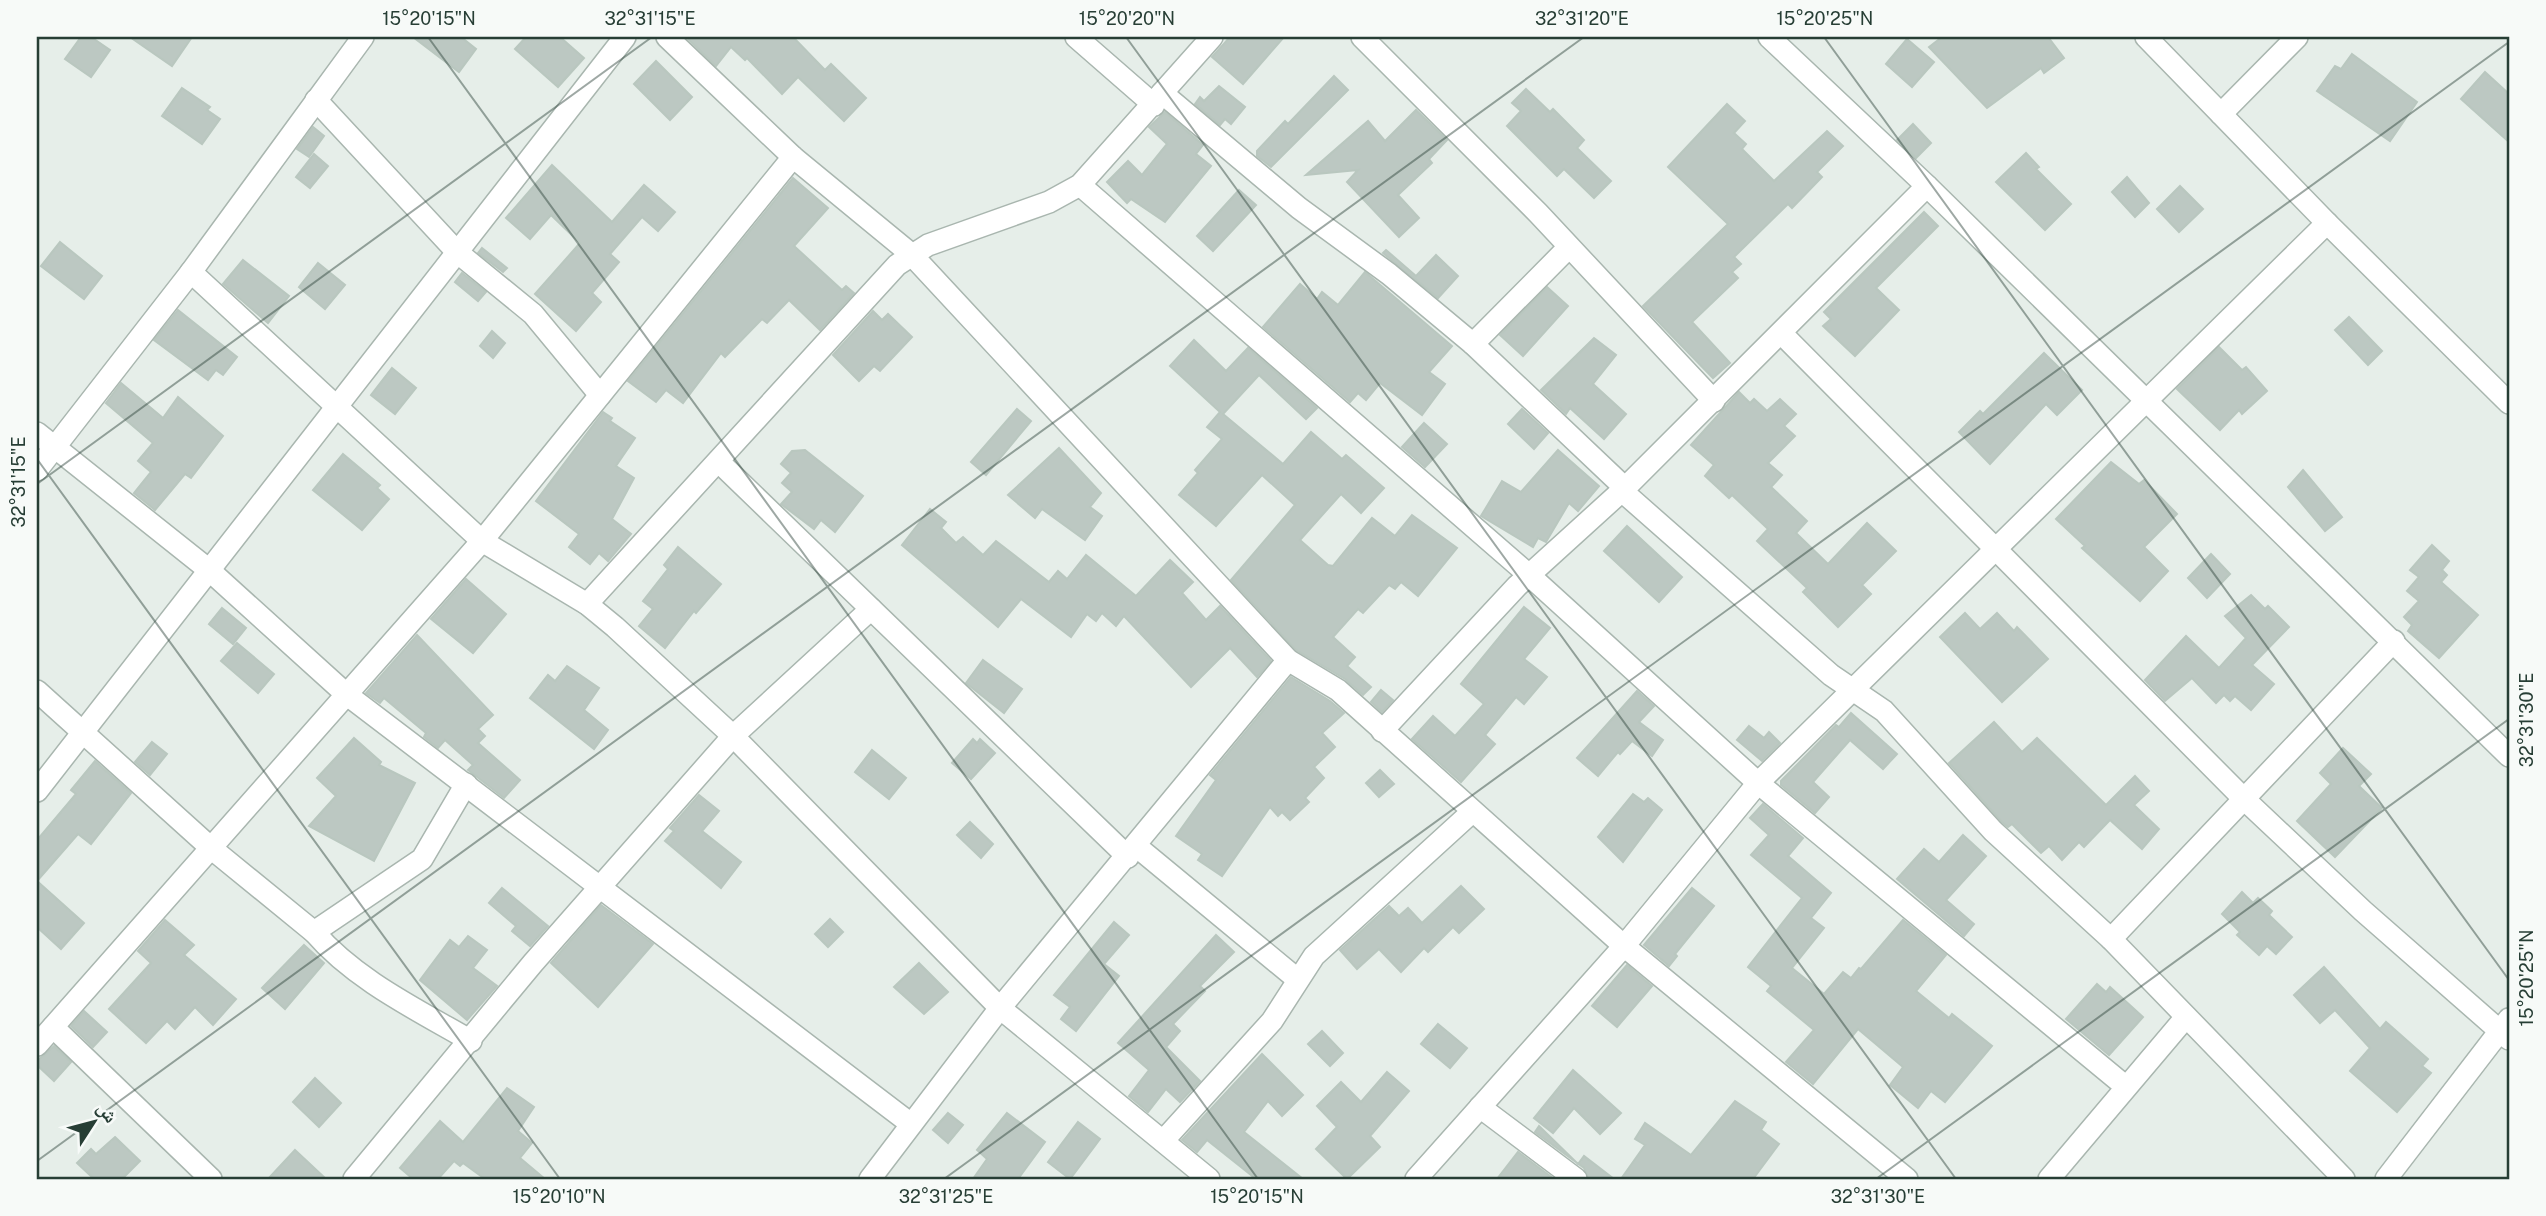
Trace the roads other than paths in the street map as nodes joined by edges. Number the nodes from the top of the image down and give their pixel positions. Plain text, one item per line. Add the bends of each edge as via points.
1 (363, 37) edge
2 (625, 37) edge
3 (667, 37) edge
4 (1076, 37) edge
5 (1212, 37) edge
6 (1362, 37) edge
7 (1769, 37) edge
8 (2146, 37) edge
9 (2297, 37) edge
10 (1158, 99) junction
11 (316, 100) junction
12 (2221, 114) junction
13 (793, 157) junction
14 (1080, 185) junction
15 (1927, 186) junction
16 (2327, 223) junction
17 (1569, 247) junction
18 (457, 252) junction
19 (911, 254) junction
20 (191, 272) junction
21 (1782, 334) junction
22 (1474, 344) junction
23 (600, 395) junction
24 (2146, 399) junction
25 (1714, 401) junction
26 (2509, 403) edge
27 (338, 407) junction
28 (37, 433) edge
29 (52, 448) junction
30 (719, 461) junction
31 (37, 470) edge
32 (1624, 490) junction
33 (482, 541) junction
34 (1997, 549) junction
35 (209, 570) junction
36 (1529, 575) junction
37 (587, 604) junction
38 (870, 609) junction
39 (2394, 641) junction
40 (1288, 660) junction
41 (1851, 690) junction
42 (37, 691) edge
43 (346, 694) junction
44 (84, 731) junction
45 (1382, 731) junction
46 (733, 736) junction
47 (2509, 756) edge
48 (1758, 783) junction
49 (466, 784) junction
50 (37, 791) edge
51 (2243, 798) junction
52 (1472, 812) junction
53 (211, 848) junction
54 (1132, 852) junction
55 (601, 886) junction
56 (314, 932) junction
57 (2111, 939) junction
58 (1624, 946) junction
59 (1297, 979) junction
60 (1000, 1008) junction
61 (2186, 1017) junction
62 (53, 1027) junction
63 (2506, 1029) edge
64 (471, 1041) junction
65 (37, 1045) edge
66 (2124, 1086) junction
67 (1480, 1107) junction
68 (911, 1124) junction
69 (1163, 1141) junction
70 (211, 1179) edge
71 (354, 1179) edge
72 (870, 1179) edge
73 (1209, 1179) edge
74 (1416, 1179) edge
75 (1576, 1179) edge
76 (1907, 1179) edge
77 (2049, 1179) edge
78 (2344, 1179) edge
79 (2386, 1179) edge

1 - 11 street
2 - 18 street
3 - 13 street
4 - 10 street
5 - 10 street
6 - 17 street
7 - 15 street
8 - 12 street
9 - 12 street
10 - 14 street
10 - 22 street
11 - 18 street
11 - 20 street
12 - 16 street
13 - 19 street
13 - 23 street
14 - 19 street via 1049,202
14 - 36 street
15 - 21 street
15 - 24 street
16 - 24 street
16 - 26 street
17 - 22 street
17 - 25 street
18 - 23 street via 534,314
18 - 27 street
19 - 30 street
19 - 40 street
20 - 27 street
20 - 29 street
21 - 25 street
21 - 34 street
22 - 32 street
23 - 33 street
24 - 34 street
24 - 39 street
25 - 32 street
27 - 33 street
27 - 35 street
28 - 29 street
29 - 31 street
29 - 35 street
30 - 37 street
30 - 38 street
32 - 36 street
32 - 41 street
33 - 37 street
33 - 43 street
34 - 41 street
34 - 51 street
35 - 43 street
35 - 44 street
36 - 45 street
36 - 48 street
37 - 46 street
38 - 46 street
38 - 54 street
39 - 47 street
39 - 51 street
40 - 45 street via 1338,690
40 - 54 street
41 - 48 street
41 - 57 street via 1884,711 1993,831
42 - 44 street
43 - 49 street
43 - 53 street
44 - 50 street
44 - 53 street
45 - 52 street
46 - 55 street
46 - 60 street
48 - 58 street
48 - 66 street
49 - 55 street
49 - 56 street via 422,859
51 - 57 street
51 - 63 street via 2363,911
52 - 58 street
52 - 59 street via 1346,925
53 - 56 street
53 - 62 street
54 - 59 street
54 - 60 street
55 - 64 street
55 - 68 street
56 - 64 street via 328,949 400,1000
57 - 61 street
58 - 67 street
58 - 76 street
59 - 69 street via 1272,1021
60 - 68 street
60 - 69 street
61 - 66 street
61 - 78 street
62 - 65 street
62 - 70 street
63 - 79 street
64 - 71 street
66 - 77 street
67 - 74 street
67 - 75 street
68 - 72 street
69 - 73 street

